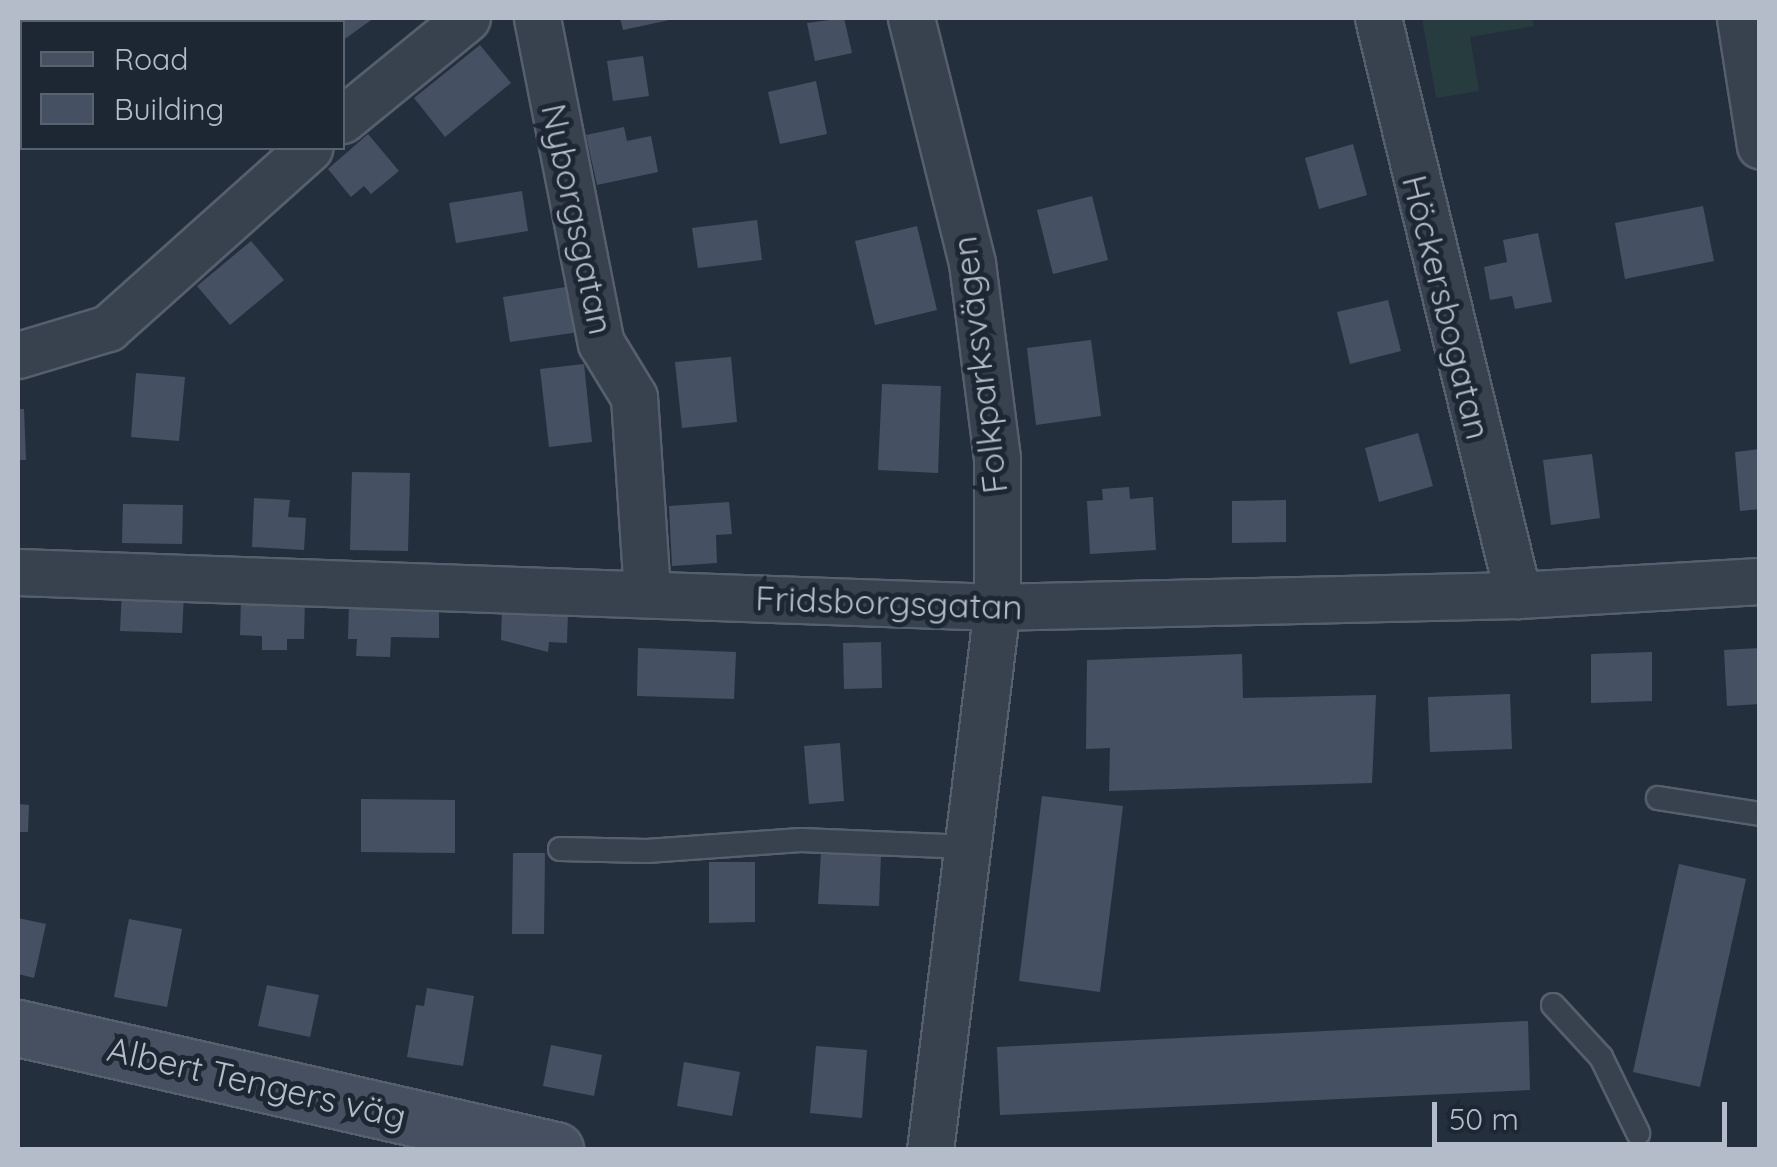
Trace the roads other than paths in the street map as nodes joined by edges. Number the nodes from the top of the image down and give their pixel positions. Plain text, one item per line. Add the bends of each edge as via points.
1 (467, 18) edge
2 (537, 18) edge
3 (911, 18) edge
4 (1378, 18) edge
5 (1740, 18) edge
6 (345, 118) edge
7 (1758, 144) edge
8 (291, 153) edge
9 (18, 354) edge
10 (18, 572) edge
11 (1760, 581) edge
12 (647, 594) junction
13 (1518, 595) junction
14 (997, 607) junction
15 (1658, 798) dead end
16 (1760, 814) edge
17 (968, 847) junction
18 (560, 848) dead end
19 (1553, 1005) dead end
20 (18, 1028) edge
21 (1638, 1133) dead end
22 (935, 1145) edge
23 (556, 1150) edge

1 - 6 street
2 - 12 street, Nyborgsgatan via 601,343 634,396
3 - 14 street, Folkparksvägen via 972,263 997,459
4 - 13 street, Höckersbogatan
5 - 7 street
8 - 9 street via 108,328
10 - 12 street, Fridsborgsgatan
11 - 13 street, Fridsborgsgatan
12 - 14 street, Fridsborgsgatan
13 - 14 street, Fridsborgsgatan
14 - 17 street, Folkparksvägen
15 - 16 lane
17 - 18 lane via 801,840 647,851
17 - 22 street, Folkparksvägen
19 - 21 lane via 1602,1057
20 - 23 main road, Albert Tengers väg

